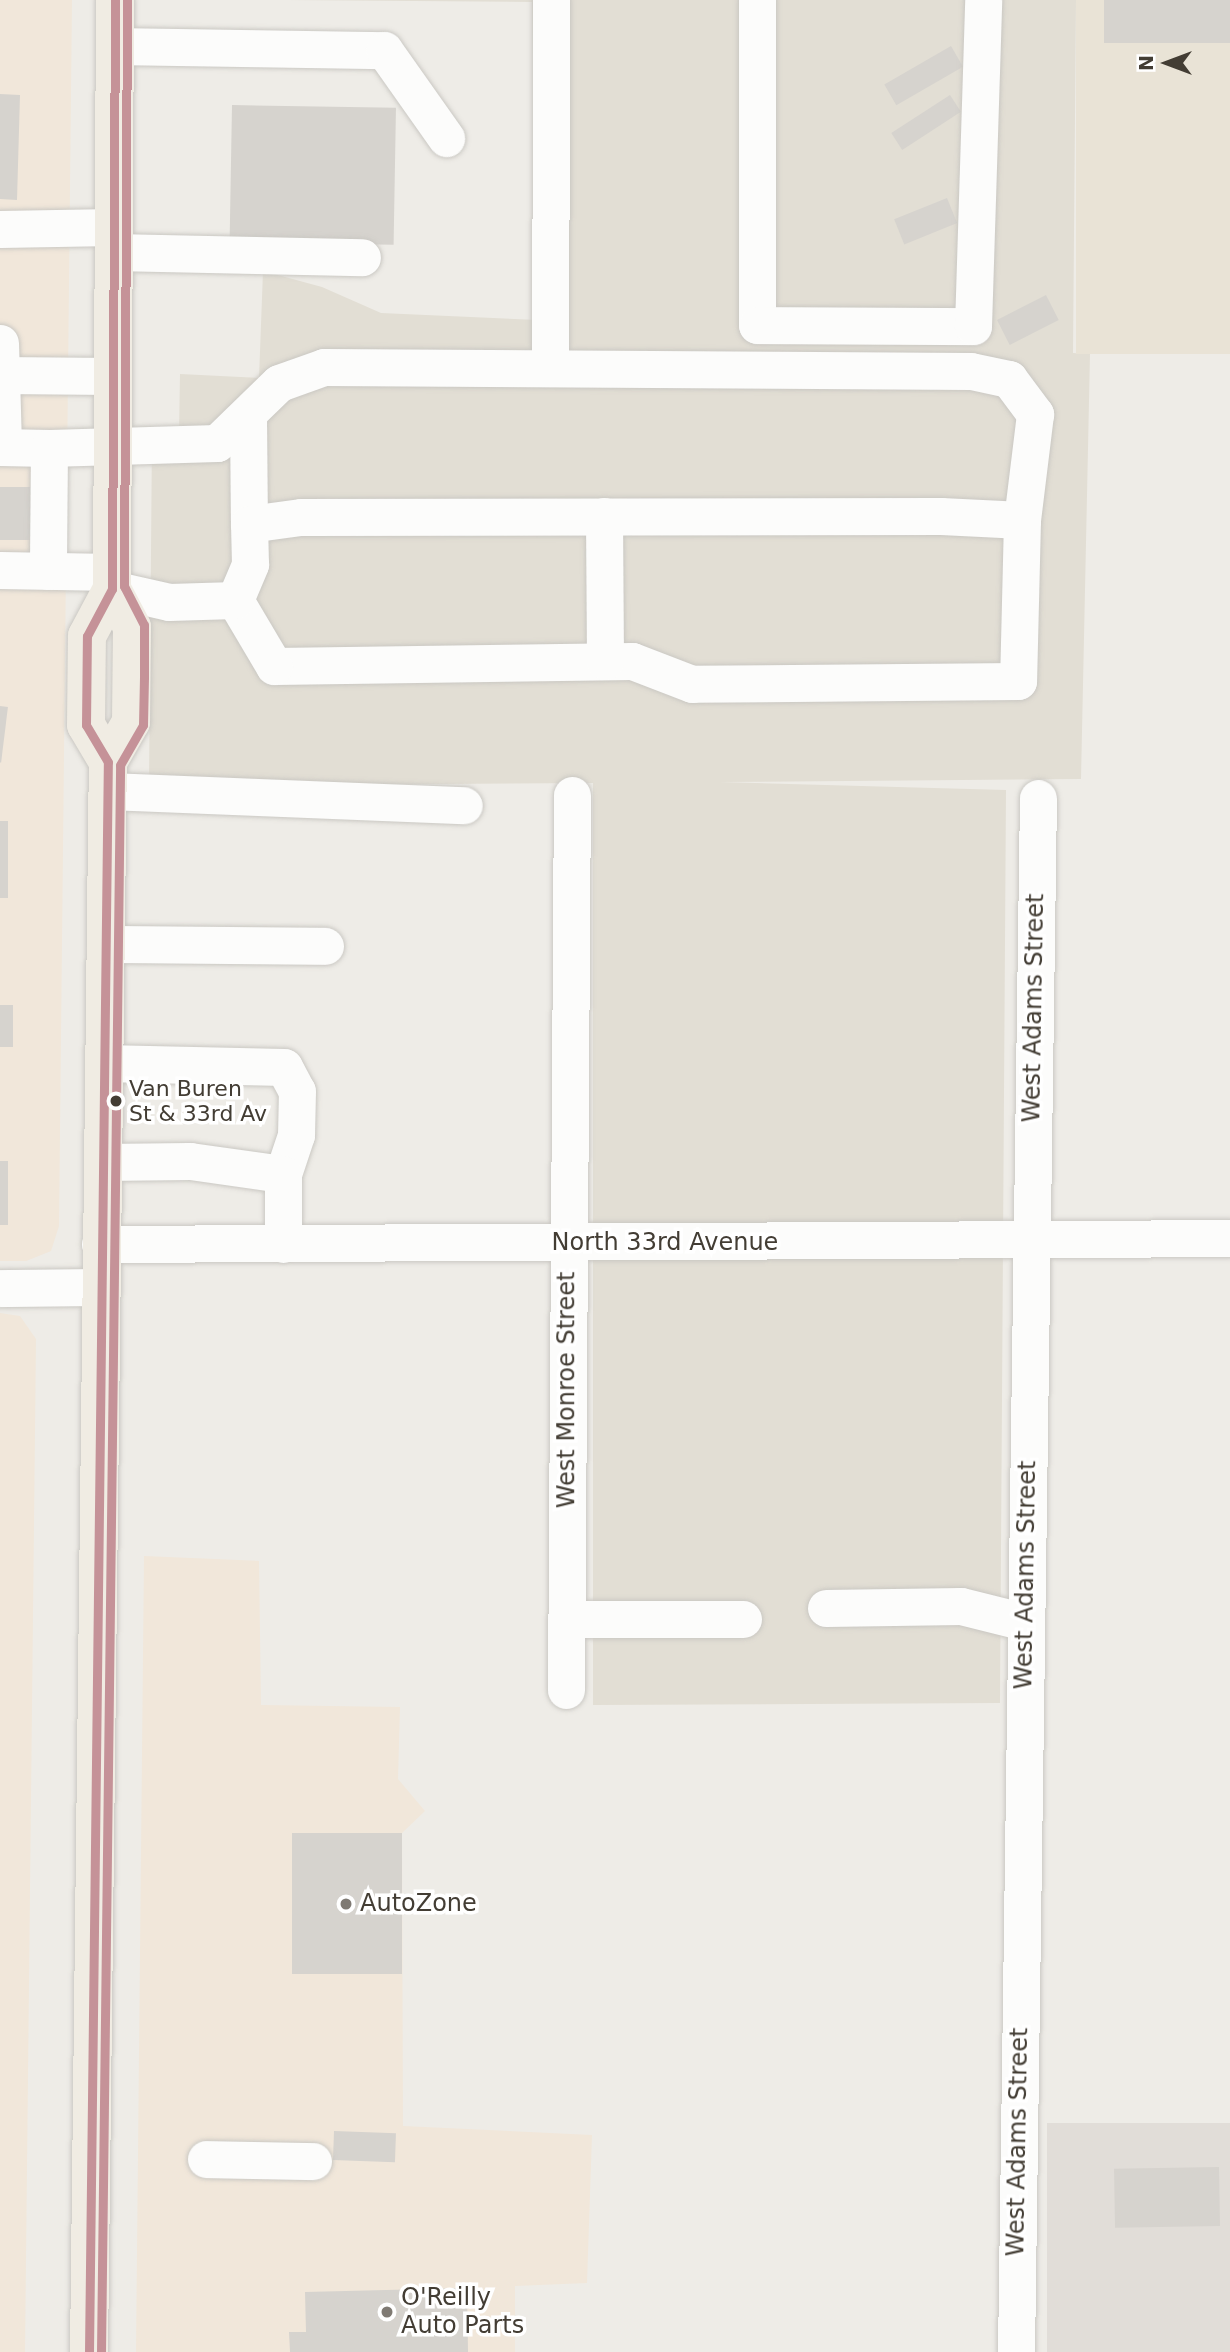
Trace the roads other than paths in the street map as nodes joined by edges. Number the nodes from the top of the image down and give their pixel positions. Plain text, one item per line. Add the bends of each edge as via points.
1 (115, 0) edge
2 (551, 0) edge
3 (757, 0) edge
4 (983, 0) edge
5 (115, 46) junction
6 (446, 138) dead end
7 (0, 229) edge
8 (113, 240) junction
9 (362, 257) dead end
10 (1, 364) edge
11 (550, 368) junction
12 (112, 376) junction
13 (248, 416) junction
14 (112, 446) junction
15 (1, 447) edge
16 (49, 448) junction
17 (604, 516) junction
18 (1022, 520) junction
19 (249, 524) junction
20 (0, 570) edge
21 (48, 571) junction
22 (112, 580) junction
23 (235, 600) junction
24 (605, 661) junction
25 (108, 777) junction
26 (572, 795) dead end
27 (1038, 798) dead end
28 (464, 805) dead end
29 (105, 944) junction
30 (326, 946) dead end
31 (103, 1063) junction
32 (102, 1162) junction
33 (283, 1174) junction
34 (1230, 1238) edge
35 (1029, 1240) junction
36 (568, 1243) junction
37 (100, 1244) junction
38 (283, 1244) junction
39 (100, 1287) junction
40 (0, 1288) edge
41 (826, 1608) dead end
42 (566, 1619) junction
43 (743, 1619) dead end
44 (1025, 1622) junction
45 (566, 1690) dead end
46 (206, 2159) dead end
47 (313, 2161) dead end
48 (89, 2352) edge
49 (1016, 2352) edge

1 - 5 main road
2 - 11 street
3 - 4 street via 757,325 973,326
5 - 6 street via 383,50
5 - 8 main road
7 - 8 street
8 - 9 street
8 - 12 main road
10 - 12 street
10 - 15 street
11 - 13 street via 324,367 279,383
11 - 18 street via 971,371 1009,379 1035,414
12 - 14 main road
13 - 14 street via 217,443
13 - 19 street
14 - 16 street
14 - 22 main road
15 - 16 street
16 - 21 street
17 - 18 street
17 - 19 street via 301,517
17 - 24 street
18 - 24 street via 1018,681 692,684 632,661
19 - 23 street via 250,564
20 - 21 street
21 - 22 street
22 - 23 street via 169,603
22 - 25 main road via 132,627 131,722
23 - 24 street via 274,666
25 - 28 street
25 - 29 main road
26 - 36 street, West Monroe Street
27 - 35 street, West Adams Street
29 - 30 street
29 - 31 main road
31 - 32 main road
31 - 33 street via 284,1068 297,1102 296,1135
32 - 33 street via 190,1161
32 - 37 main road
33 - 38 street
34 - 35 street, North 33rd Avenue
35 - 36 street, North 33rd Avenue
35 - 44 street, West Adams Street
36 - 38 street, North 33rd Avenue
36 - 42 street, West Monroe Street
37 - 38 street, North 33rd Avenue
37 - 39 main road
39 - 40 street
39 - 48 main road
41 - 44 street via 961,1606 981,1615
42 - 43 street
42 - 45 street, West Monroe Street
44 - 49 street, West Adams Street
46 - 47 street

